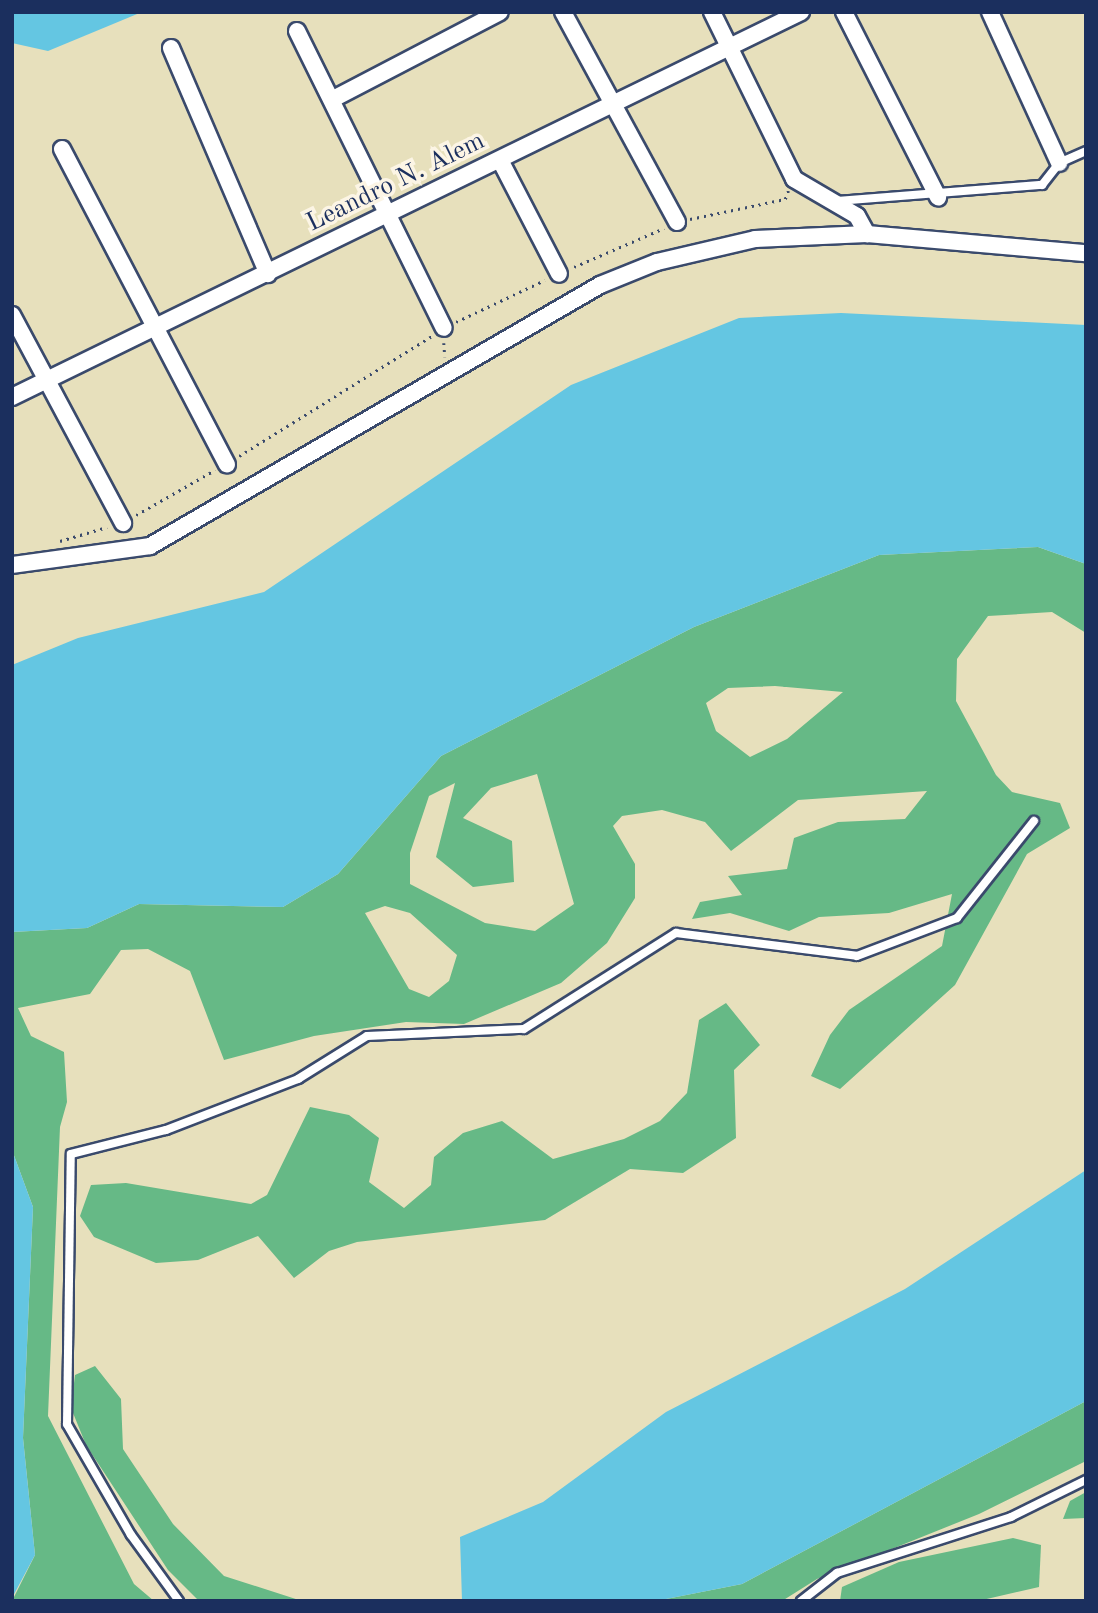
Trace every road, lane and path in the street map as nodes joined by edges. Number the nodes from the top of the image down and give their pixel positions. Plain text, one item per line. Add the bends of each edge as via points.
1 (500, 12) edge
2 (563, 12) edge
3 (712, 12) edge
4 (801, 12) edge
5 (844, 12) edge
6 (990, 12) edge
7 (297, 31) dead end
8 (730, 47) junction
9 (171, 48) dead end
10 (334, 99) junction
11 (614, 100) junction
12 (62, 149) dead end
13 (1086, 151) edge
14 (500, 160) junction
15 (1059, 163) junction
16 (794, 179) junction
17 (938, 197) junction
18 (834, 201) junction
19 (392, 213) junction
20 (677, 222) junction
21 (867, 234) junction
22 (1086, 253) edge
23 (268, 274) junction
24 (559, 274) junction
25 (12, 315) edge
26 (444, 328) junction
27 (155, 329) junction
28 (445, 374) junction
29 (46, 380) junction
30 (12, 397) edge
31 (227, 464) dead end
32 (123, 523) dead end
33 (12, 565) edge
34 (1034, 821) dead end
35 (1086, 1480) edge
36 (179, 1601) edge
37 (801, 1601) edge

1 - 10 street
2 - 11 street
3 - 8 street
4 - 8 street, Leandro N. Alem
5 - 17 street
6 - 15 street
7 - 10 street
8 - 11 street, Leandro N. Alem
8 - 16 street
9 - 23 street
10 - 19 street
11 - 14 street, Leandro N. Alem
11 - 20 street
12 - 27 street
13 - 15 lane
14 - 19 street, Leandro N. Alem
14 - 24 street
15 - 17 lane via 1042,185
16 - 18 street
16 - 20 path via 785,199
17 - 18 lane
18 - 21 street via 857,216
19 - 23 street, Leandro N. Alem
19 - 26 street
20 - 24 path
21 - 22 street
21 - 28 street via 755,239 657,262 600,285
23 - 27 street, Leandro N. Alem
24 - 26 path
25 - 29 street
26 - 28 path
27 - 29 street, Leandro N. Alem
27 - 31 street
28 - 33 street via 150,546
29 - 30 street, Leandro N. Alem
29 - 32 street
34 - 36 lane via 957,918 857,956 676,933 524,1029 367,1036 298,1079 166,1130 71,1154 67,1424 131,1535
35 - 37 lane via 1011,1517 837,1573

